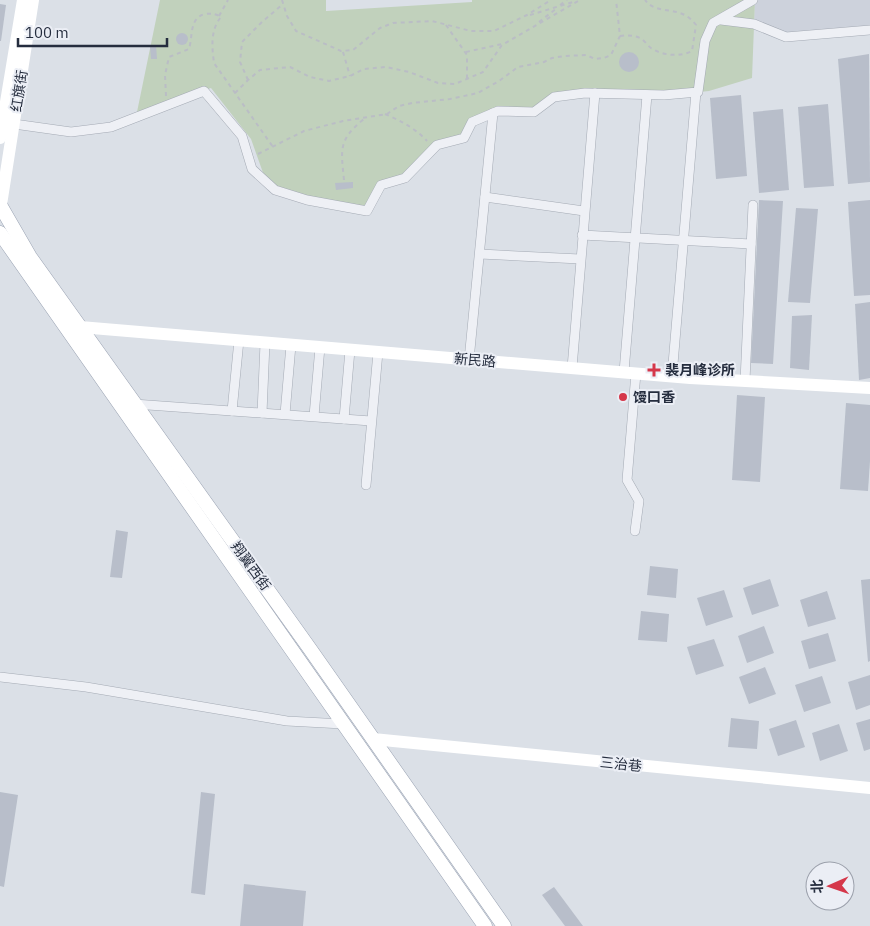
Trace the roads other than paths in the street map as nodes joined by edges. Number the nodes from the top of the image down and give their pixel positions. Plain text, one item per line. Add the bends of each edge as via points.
1 (23, 0) edge
2 (33, 0) edge
3 (752, 0) edge
4 (721, 20) junction
5 (870, 30) edge
6 (696, 92) junction
7 (595, 93) junction
8 (647, 95) junction
9 (493, 113) junction
10 (14, 124) junction
11 (0, 138) edge
12 (485, 197) junction
13 (753, 205) dead end
14 (0, 208) edge
15 (584, 212) junction
16 (0, 232) edge
17 (582, 235) junction
18 (635, 238) junction
19 (684, 241) junction
20 (752, 244) junction
21 (480, 254) junction
22 (580, 259) junction
23 (80, 327) junction
24 (239, 340) junction
25 (265, 342) junction
26 (291, 345) junction
27 (320, 347) junction
28 (350, 350) junction
29 (378, 352) junction
30 (470, 360) junction
31 (572, 368) junction
32 (630, 373) junction
33 (672, 376) junction
34 (745, 381) junction
35 (870, 388) edge
36 (134, 404) junction
37 (232, 410) junction
38 (262, 413) junction
39 (285, 414) junction
40 (314, 416) junction
41 (344, 418) junction
42 (371, 420) junction
43 (366, 485) dead end
44 (635, 531) dead end
45 (0, 677) edge
46 (343, 724) junction
47 (373, 739) junction
48 (870, 788) edge
49 (485, 926) edge
50 (504, 926) edge

1 - 11 street, 红旗街
2 - 10 street, 红旗街
3 - 4 street
4 - 5 street via 754,24 786,37
4 - 6 street via 714,23 705,41
6 - 8 street
6 - 19 street
7 - 8 street
7 - 9 street via 554,97 534,112
7 - 15 street
8 - 18 street
9 - 10 street via 472,122 464,138 436,145 405,178 381,185 366,211 307,200 275,190 252,169 242,136 204,91 111,127 71,132
9 - 12 street
10 - 14 street, 红旗街
12 - 15 street
12 - 21 street
13 - 20 street
14 - 23 main road, 翔翼西街
15 - 17 street
16 - 46 main road, 翔翼西街
17 - 18 street
17 - 22 street
18 - 19 street
18 - 32 street
19 - 20 street
19 - 33 street
20 - 34 street
21 - 22 street
21 - 30 street
22 - 31 street
23 - 24 street, 新民路
23 - 36 main road, 翔翼西街
24 - 25 street, 新民路
24 - 37 street
25 - 26 street, 新民路
25 - 38 street
26 - 27 street, 新民路
26 - 39 street
27 - 28 street, 新民路
27 - 40 street
28 - 29 street, 新民路
28 - 41 street
29 - 30 street, 新民路
29 - 42 street
30 - 31 street, 新民路
31 - 32 street, 新民路
32 - 33 street, 新民路
32 - 44 street via 627,480 639,501
33 - 34 street, 新民路
34 - 35 street, 新民路
36 - 37 street
36 - 47 main road, 翔翼西街
37 - 38 street
38 - 39 street
39 - 40 street
40 - 41 street
41 - 42 street
42 - 43 street
45 - 46 street via 86,687 287,721
46 - 49 main road, 翔翼西街
47 - 48 street, 三治巷
47 - 50 main road, 翔翼西街

